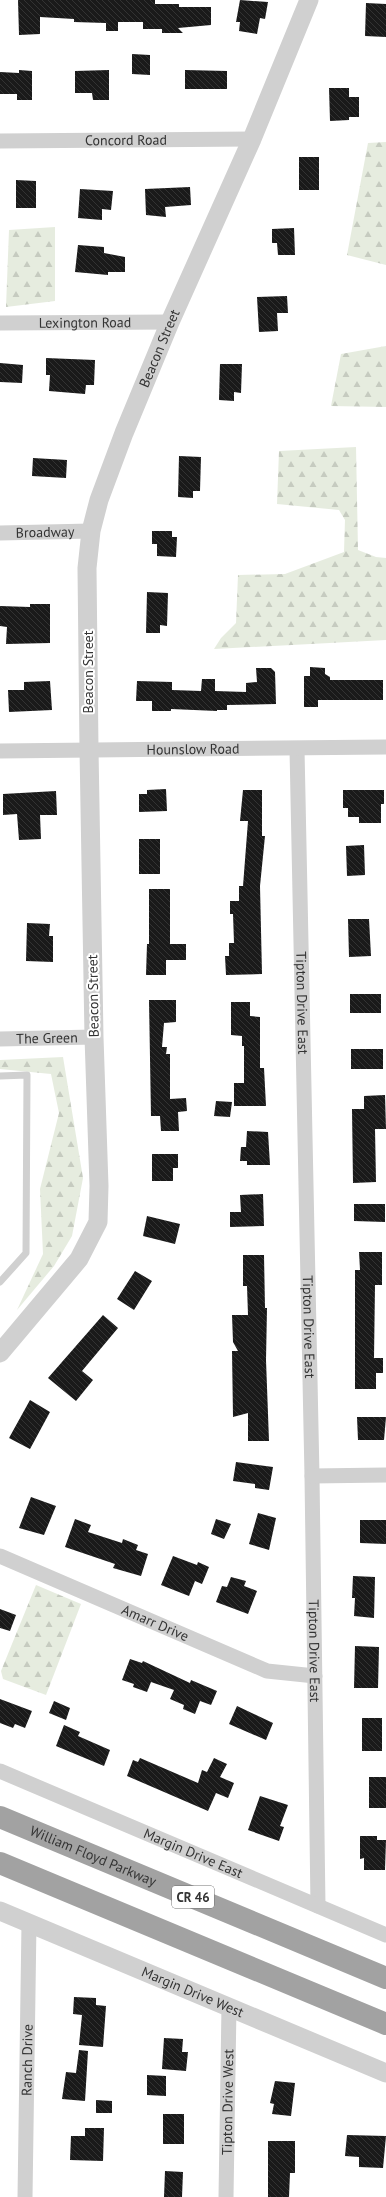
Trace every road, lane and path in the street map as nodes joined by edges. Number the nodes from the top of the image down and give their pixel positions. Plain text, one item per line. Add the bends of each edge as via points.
1 (309, 0) edge
2 (252, 139) junction
3 (0, 141) edge
4 (170, 322) junction
5 (0, 323) edge
6 (91, 531) junction
7 (0, 533) edge
8 (386, 747) edge
9 (297, 748) junction
10 (88, 750) junction
11 (0, 751) edge
12 (94, 1037) junction
13 (0, 1039) edge
14 (0, 1076) edge
15 (0, 1282) edge
16 (0, 1353) edge
17 (386, 1474) edge
18 (312, 1476) junction
19 (0, 1556) edge
20 (315, 1676) junction
21 (0, 1771) edge
22 (0, 1817) edge
23 (0, 1863) edge
24 (318, 1906) junction
25 (0, 1911) edge
26 (29, 1923) junction
27 (386, 1935) edge
28 (386, 1978) edge
29 (229, 2006) junction
30 (386, 2024) edge
31 (386, 2073) edge
32 (25, 2197) edge
33 (226, 2197) edge

1 - 2 street, Beacon Street
2 - 3 street, Concord Road
2 - 4 street, Beacon Street
4 - 5 street, Lexington Road
4 - 6 street, Beacon Street via 99,500
6 - 7 street, Broadway
6 - 10 street, Beacon Street via 87,568
8 - 9 street, Hounslow Road
9 - 10 street, Hounslow Road
9 - 18 street, Tipton Drive East
10 - 11 street, Hounslow Road
10 - 12 street, Beacon Street
12 - 13 street, The Green
12 - 16 street, Beacon Street via 98,1222 79,1259
14 - 15 lane via 27,1075 26,1253
17 - 18 street
18 - 20 street, Tipton Drive East
19 - 20 street, Amarr Drive via 267,1671
20 - 24 street, Tipton Drive East
21 - 24 street, Margin Drive East
22 - 28 highway, William Floyd Parkway / CR 46
23 - 30 highway
24 - 27 street, Margin Drive East
25 - 26 street, Margin Drive West
26 - 29 street, Margin Drive West
26 - 32 street, Ranch Drive
29 - 31 street, Margin Drive West
29 - 33 street, Tipton Drive West

